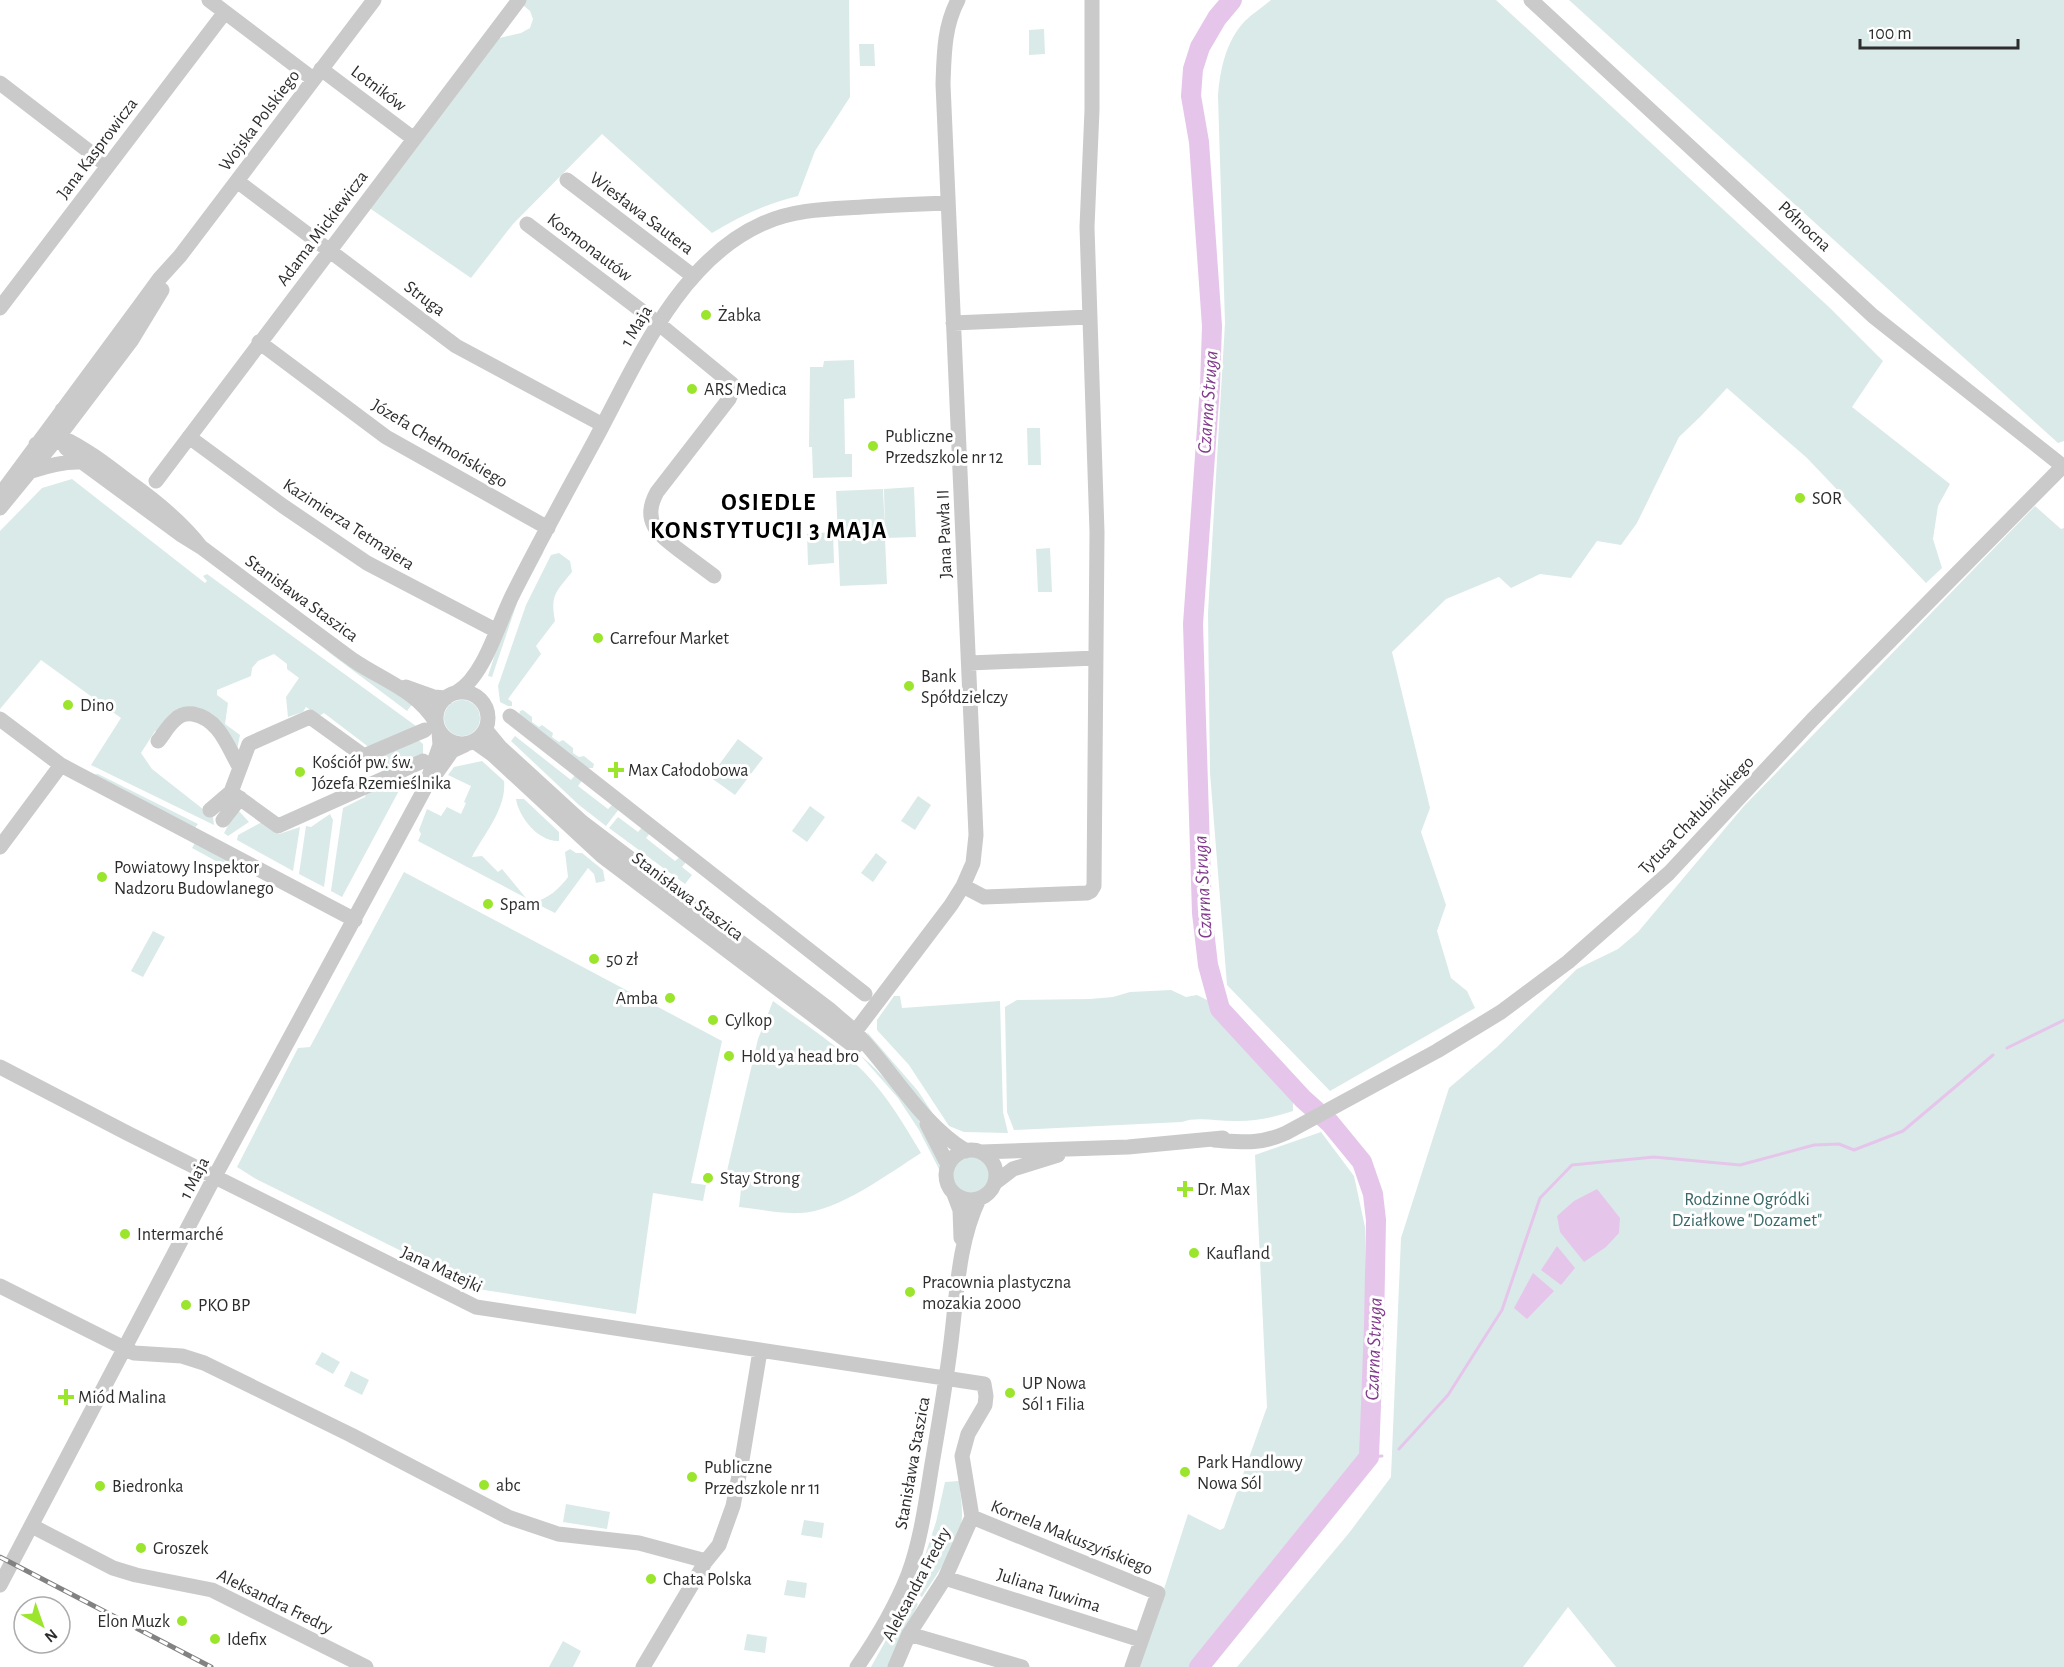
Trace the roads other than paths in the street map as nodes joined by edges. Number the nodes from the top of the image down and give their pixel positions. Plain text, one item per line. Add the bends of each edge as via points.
1 (209, 0) edge
2 (374, 0) edge
3 (519, 0) edge
4 (958, 0) edge
5 (1092, 0) edge
6 (1531, 0) edge
7 (225, 12) junction
8 (317, 74) junction
9 (0, 83) edge
10 (414, 139) junction
11 (108, 166) junction
12 (567, 180) dead end
13 (237, 181) junction
14 (948, 203) junction
15 (527, 224) dead end
16 (330, 251) junction
17 (175, 263) junction
18 (693, 276) junction
19 (1, 304) edge
20 (1089, 316) junction
21 (953, 323) junction
22 (659, 324) junction
23 (259, 342) junction
24 (83, 406) junction
25 (62, 408) junction
26 (603, 425) junction
27 (59, 436) junction
28 (189, 437) junction
29 (36, 444) junction
30 (85, 457) junction
31 (2064, 467) edge
32 (32, 471) junction
33 (156, 481) dead end
34 (0, 495) edge
35 (0, 508) edge
36 (548, 528) junction
37 (714, 576) dead end
38 (494, 638) junction
39 (1096, 658) junction
40 (969, 663) junction
41 (392, 682) junction
42 (451, 695) junction
43 (484, 703) junction
44 (510, 716) dead end
45 (0, 719) edge
46 (433, 728) junction
47 (475, 739) junction
48 (158, 741) dead end
49 (423, 760) dead end
50 (61, 765) junction
51 (240, 768) junction
52 (424, 790) junction
53 (235, 795) junction
54 (210, 810) dead end
55 (223, 820) dead end
56 (0, 847) edge
57 (963, 886) junction
58 (355, 920) junction
59 (864, 994) dead end
60 (851, 1036) junction
61 (0, 1067) edge
62 (916, 1106) junction
63 (1077, 1149) junction
64 (973, 1152) junction
65 (948, 1165) junction
66 (215, 1176) junction
67 (996, 1182) junction
68 (954, 1194) junction
69 (979, 1199) junction
70 (962, 1251) junction
71 (0, 1286) edge
72 (126, 1349) junction
73 (760, 1351) junction
74 (946, 1378) junction
75 (972, 1517) junction
76 (32, 1526) junction
77 (706, 1561) junction
78 (945, 1578) junction
79 (0, 1585) edge
80 (909, 1634) junction
81 (1141, 1640) junction
82 (366, 1667) edge
83 (643, 1667) edge
84 (857, 1667) edge
85 (895, 1667) edge
86 (1022, 1667) edge
87 (1132, 1667) edge

1 - 7 street, Lotników
2 - 8 street, Wojska Polskiego
3 - 10 street, Adama Mickiewicza
4 - 14 street, Jana Pawła II via 948,25 944,60
5 - 20 street
6 - 31 street, Północna via 1873,316
7 - 8 street, Lotników
7 - 11 street, Jana Kasprowicza
8 - 10 street, Lotników
8 - 13 street, Wojska Polskiego
9 - 11 street
10 - 16 street, Adama Mickiewicza
11 - 19 street, Jana Kasprowicza
12 - 18 street, Wiesława Sautera
13 - 16 street, Struga
13 - 17 street, Wojska Polskiego
14 - 18 street, 1 Maja via 821,209 785,216 734,239
14 - 21 street, Jana Pawła II
15 - 22 street, Kosmonautów
16 - 23 street, Adama Mickiewicza
16 - 26 street, Struga via 463,350
17 - 24 street, Wojska Polskiego via 131,341
17 - 25 street, Wojska Polskiego
18 - 22 street, 1 Maja
20 - 21 street
20 - 39 street via 1097,532
21 - 40 street, Jana Pawła II
22 - 26 street, 1 Maja
22 - 37 street, Kosmonautów via 729,379 733,389 657,492 651,509 656,531
23 - 28 street, Adama Mickiewicza
23 - 36 street, Józefa Chełmońskiego via 386,437
24 - 27 street, Wojska Polskiego
24 - 30 street via 78,428
25 - 27 street
25 - 29 street, Wojska Polskiego
26 - 36 street, 1 Maja
27 - 29 street
27 - 30 street, Stanisława Staszica via 66,448
27 - 32 street, Wojska Polskiego
28 - 33 street, Adama Mickiewicza
28 - 38 street, Kazimierza Tetmajera via 367,563
29 - 34 street, Wojska Polskiego
30 - 32 street
30 - 41 street, Stanisława Staszica via 180,534 356,661
31 - 63 street, Tytusa Chałubińskiego via 1812,720 1649,892 1512,1005 1437,1051 1269,1140
32 - 35 street, Wojska Polskiego
36 - 38 street, 1 Maja
38 - 42 street, 1 Maja via 472,680
38 - 43 street, 1 Maja via 481,689
39 - 40 street
39 - 57 street via 1093,889 1087,893 984,897
40 - 57 street, Jana Pawła II via 976,835 973,863
41 - 42 street via 434,697
41 - 46 street, Stanisława Staszica via 429,711
42 - 43 street via 472,694
42 - 46 street via 437,709
43 - 47 street via 489,716
44 - 59 street
45 - 50 street
46 - 47 street via 450,742
46 - 51 street via 364,756 310,717 249,744
46 - 52 street, 1 Maja via 440,745
47 - 52 street, 1 Maja via 452,752
47 - 60 street, Stanisława Staszica via 602,856
48 - 51 street via 176,718 189,713 198,715 218,729
49 - 53 street via 278,826
50 - 56 street
50 - 58 street
51 - 53 street
52 - 58 street, 1 Maja
53 - 54 street
53 - 55 street
57 - 60 street, Jana Pawła II
58 - 66 street, 1 Maja
60 - 62 street, Stanisława Staszica
61 - 66 street, Jana Matejki
62 - 64 street, Stanisława Staszica via 953,1143
62 - 65 street, Stanisława Staszica
63 - 64 street, Tytusa Chałubińskiego
63 - 67 street, Tytusa Chałubińskiego via 1013,1169
64 - 65 street via 958,1154
64 - 67 street via 992,1163
65 - 68 street via 946,1181
66 - 72 street, 1 Maja
66 - 73 street, Jana Matejki via 476,1307
67 - 69 street
68 - 69 street via 968,1200
68 - 70 street, Stanisława Staszica via 960,1210
69 - 70 street, Stanisława Staszica
70 - 74 street, Stanisława Staszica
71 - 72 street
72 - 76 street, 1 Maja
72 - 77 street via 141,1355 182,1356 204,1363 517,1520 558,1534 639,1543
73 - 74 street, Jana Matejki
73 - 77 street via 732,1506 719,1545
74 - 75 street, Aleksandra Fredry via 984,1384 985,1405 968,1434 962,1456
74 - 84 street, Stanisława Staszica via 923,1521 908,1574 882,1628
75 - 78 street, Aleksandra Fredry
75 - 81 street, Kornela Makuszyńskiego via 1158,1593
76 - 79 street, 1 Maja
76 - 82 street, Aleksandra Fredry via 113,1568 212,1590
77 - 83 street
78 - 80 street, Aleksandra Fredry
78 - 81 street, Juliana Tuwima
80 - 85 street, Aleksandra Fredry
80 - 86 street
81 - 87 street

